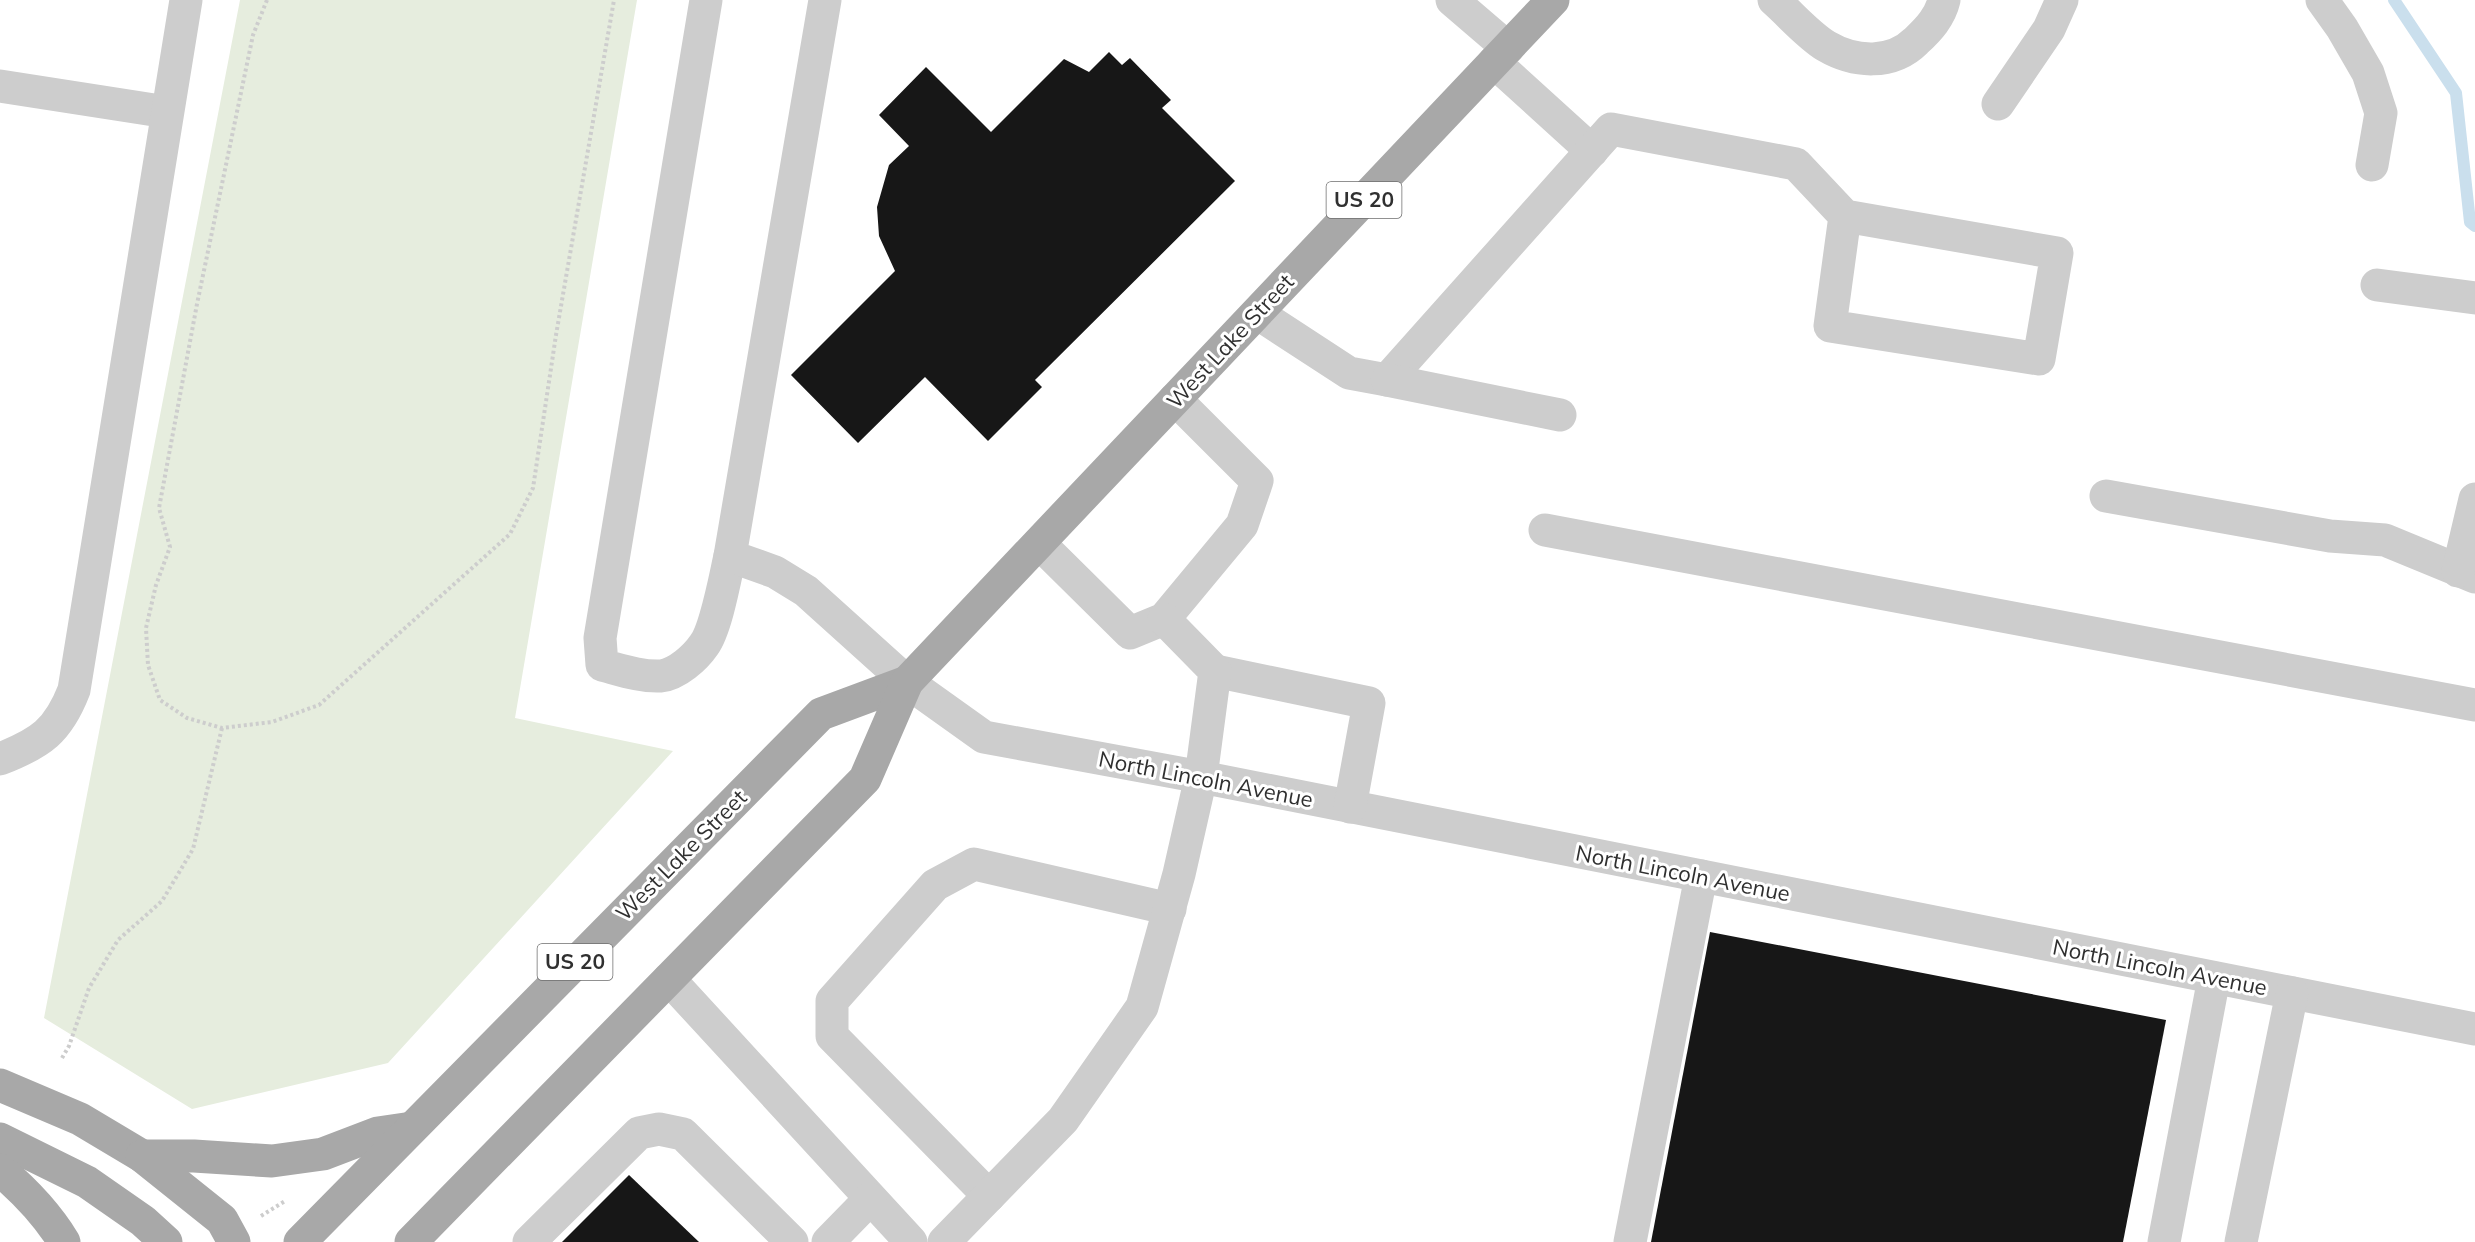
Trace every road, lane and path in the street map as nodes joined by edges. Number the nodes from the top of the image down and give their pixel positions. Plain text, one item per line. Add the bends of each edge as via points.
1 (186, 0) edge
2 (267, 0) edge
3 (614, 0) edge
4 (706, 0) edge
5 (825, 0) edge
6 (1452, 0) edge
7 (1553, 0) edge
8 (1774, 0) edge
9 (1944, 0) edge
10 (2062, 0) edge
11 (2322, 0) edge
12 (1501, 55) junction
13 (0, 86) edge
14 (1998, 104) dead end
15 (167, 112) junction
16 (1592, 151) junction
17 (2372, 165) dead end
18 (1845, 216) junction
19 (2377, 285) dead end
20 (2475, 298) edge
21 (1257, 313) junction
22 (1387, 380) junction
23 (1175, 399) junction
24 (1560, 416) dead end
25 (2106, 496) dead end
26 (2475, 499) edge
27 (1545, 530) dead end
28 (1039, 543) junction
29 (730, 556) junction
30 (2467, 574) edge
31 (1164, 619) junction
32 (1215, 671) junction
33 (907, 682) junction
34 (2475, 705) edge
35 (222, 728) junction
36 (0, 759) edge
37 (1201, 777) junction
38 (1350, 807) junction
39 (1701, 876) junction
40 (1170, 909) junction
41 (2214, 978) junction
42 (669, 979) junction
43 (2292, 993) junction
44 (2475, 1029) edge
45 (62, 1058) dead end
46 (0, 1085) edge
47 (412, 1128) junction
48 (0, 1139) edge
49 (142, 1156) junction
50 (0, 1170) edge
51 (989, 1196) junction
52 (870, 1199) junction
53 (64, 1242) edge
54 (166, 1242) edge
55 (234, 1242) edge
56 (300, 1242) edge
57 (411, 1242) edge
58 (529, 1242) edge
59 (792, 1242) edge
60 (828, 1242) edge
61 (911, 1242) edge
62 (944, 1242) edge
63 (1630, 1242) edge
64 (2164, 1242) edge
65 (2241, 1242) edge

1 - 15 street
2 - 35 path via 253,35 197,304 159,508 170,547 146,628 148,665 160,700 187,718
3 - 35 path via 533,488 510,534 319,705 272,722
4 - 29 street via 600,638 602,666 646,676 678,671 705,644
5 - 29 street
6 - 12 street
7 - 12 main road, West Lake Street / US 20
8 - 9 street via 1826,46 1870,59 1888,58 1908,49 1931,28
10 - 14 street via 2049,30
11 - 17 street via 2367,73 2381,113
12 - 16 street
12 - 21 main road, West Lake Street / US 20
13 - 15 street
15 - 36 street via 74,690 53,729 25,749
16 - 18 street via 1611,129 1796,164
16 - 22 street
18 - 18 street via 1830,326 2039,359 2057,253
19 - 20 street
21 - 22 street via 1349,373
21 - 23 main road, West Lake Street / US 20
22 - 24 street
23 - 28 main road, West Lake Street / US 20
23 - 31 street via 1257,481 1242,525
25 - 30 street via 2330,536 2385,540
26 - 30 street
27 - 34 street
28 - 31 street via 1130,633
28 - 33 main road, West Lake Street / US 20
29 - 33 street, North Lincoln Avenue via 775,572 806,591
31 - 32 street
32 - 37 street
32 - 38 street via 1369,703
33 - 37 street, North Lincoln Avenue via 984,737
33 - 42 main road, West Lake Street / US 20 via 865,779
33 - 47 main road, West Lake Street / US 20 via 821,714
35 - 45 path via 193,849 162,901 118,940 89,988
37 - 38 street, North Lincoln Avenue
37 - 40 street
38 - 39 street, North Lincoln Avenue
39 - 41 street, North Lincoln Avenue
39 - 63 street
40 - 51 street via 1142,1007 1063,1120
40 - 51 street via 974,864 934,885 832,1001 832,1036
41 - 43 street, North Lincoln Avenue
41 - 64 street
42 - 52 street
42 - 57 main road, West Lake Street / US 20
43 - 44 street, North Lincoln Avenue
43 - 65 street
46 - 49 main road via 80,1119
47 - 49 main road via 378,1133 323,1154 272,1161
47 - 56 main road, West Lake Street / US 20
48 - 54 main road via 87,1182
49 - 55 main road via 222,1220
50 - 53 main road via 53,1223
51 - 62 street
52 - 60 street
52 - 61 street
58 - 59 street via 639,1133 659,1129 683,1134

